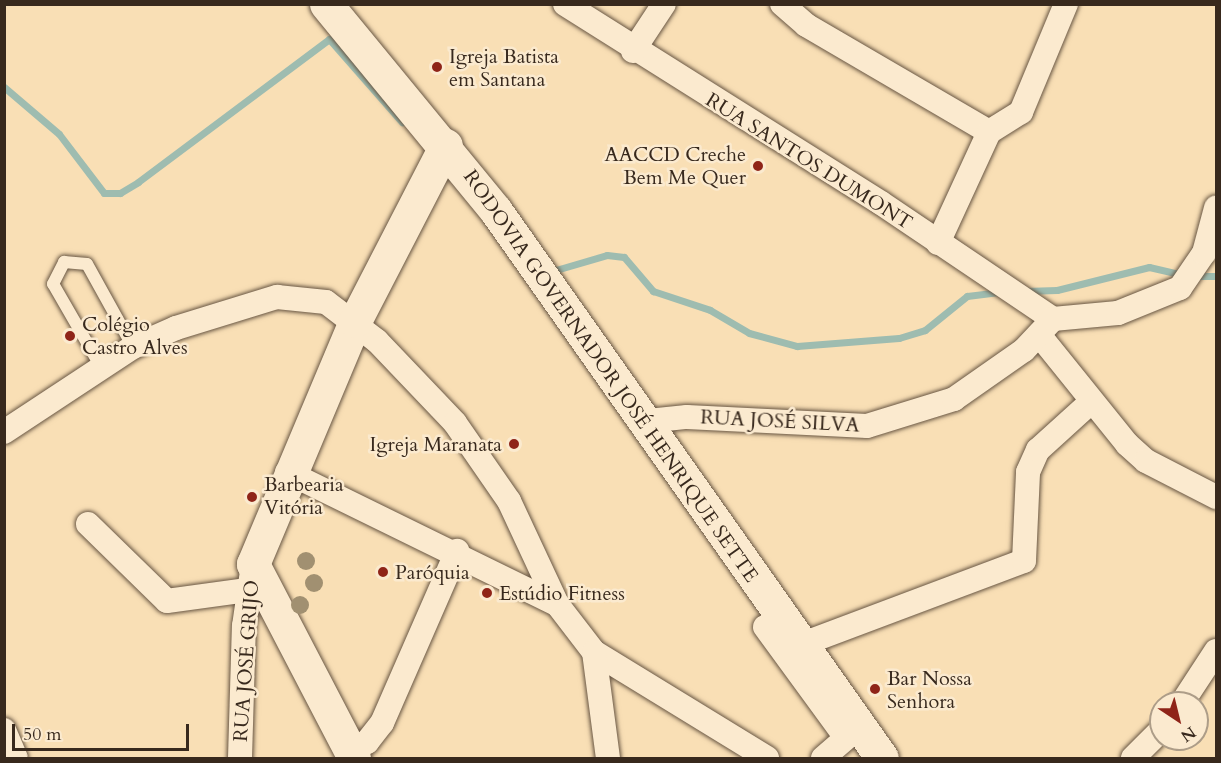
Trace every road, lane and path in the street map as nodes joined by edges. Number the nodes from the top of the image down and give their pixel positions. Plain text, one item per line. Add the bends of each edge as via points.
1 (326, 4) edge
2 (565, 4) edge
3 (664, 4) edge
4 (782, 4) edge
5 (1066, 4) edge
6 (633, 51) junction
7 (989, 132) junction
8 (446, 145) junction
9 (1216, 208) edge
10 (938, 243) junction
11 (355, 321) junction
12 (1046, 328) junction
13 (134, 347) junction
14 (102, 367) junction
15 (1091, 402) junction
16 (648, 421) junction
17 (4, 432) edge
18 (287, 472) junction
19 (1216, 497) edge
20 (88, 524) dead end
21 (457, 551) junction
22 (250, 577) junction
23 (557, 604) junction
24 (765, 627) dead end
25 (800, 645) junction
26 (1216, 651) edge
27 (594, 652) junction
28 (1190, 691) edge
29 (850, 729) junction
30 (4, 730) edge
31 (1149, 742) edge
32 (352, 754) edge
33 (16, 759) edge
34 (240, 759) edge
35 (608, 759) edge
36 (767, 759) edge
37 (823, 759) edge
38 (882, 759) edge
39 (1133, 759) edge

1 - 8 main road, RODOVIA GOVERNADOR JOSÉ HENRIQUE SETTE
2 - 6 street, RUA SANTOS DUMONT
3 - 6 street
4 - 7 street via 806,25
5 - 7 street via 1021,112
6 - 10 street, RUA SANTOS DUMONT
7 - 10 street
8 - 11 main road
8 - 16 main road, RODOVIA GOVERNADOR JOSÉ HENRIQUE SETTE
9 - 12 street via 1204,253 1180,288 1118,313
10 - 12 street, RUA SANTOS DUMONT
11 - 13 street via 326,302 277,297
11 - 18 main road
11 - 23 street via 455,423 508,501
12 - 15 street, RUA SANTOS DUMONT
12 - 16 street, RUA JOSÉ SILVA via 976,389 895,420 867,426 687,417
13 - 14 street
13 - 14 lane via 87,264 64,262 53,284
14 - 17 street
15 - 19 street, RUA SANTOS DUMONT via 1146,461
15 - 25 street via 1038,450 1028,472 1024,561
16 - 25 main road, RODOVIA GOVERNADOR JOSÉ HENRIQUE SETTE
18 - 21 street
18 - 22 main road
20 - 22 street via 167,601
21 - 23 street
21 - 32 street via 382,723
22 - 32 main road
22 - 34 street, RUA JOSÉ GRIJO
23 - 27 street
24 - 29 street
25 - 29 main road, RODOVIA GOVERNADOR JOSÉ HENRIQUE SETTE
26 - 28 street
27 - 35 street
27 - 36 street
29 - 37 street
29 - 38 main road, RODOVIA GOVERNADOR JOSÉ HENRIQUE SETTE
30 - 33 street
31 - 39 street

